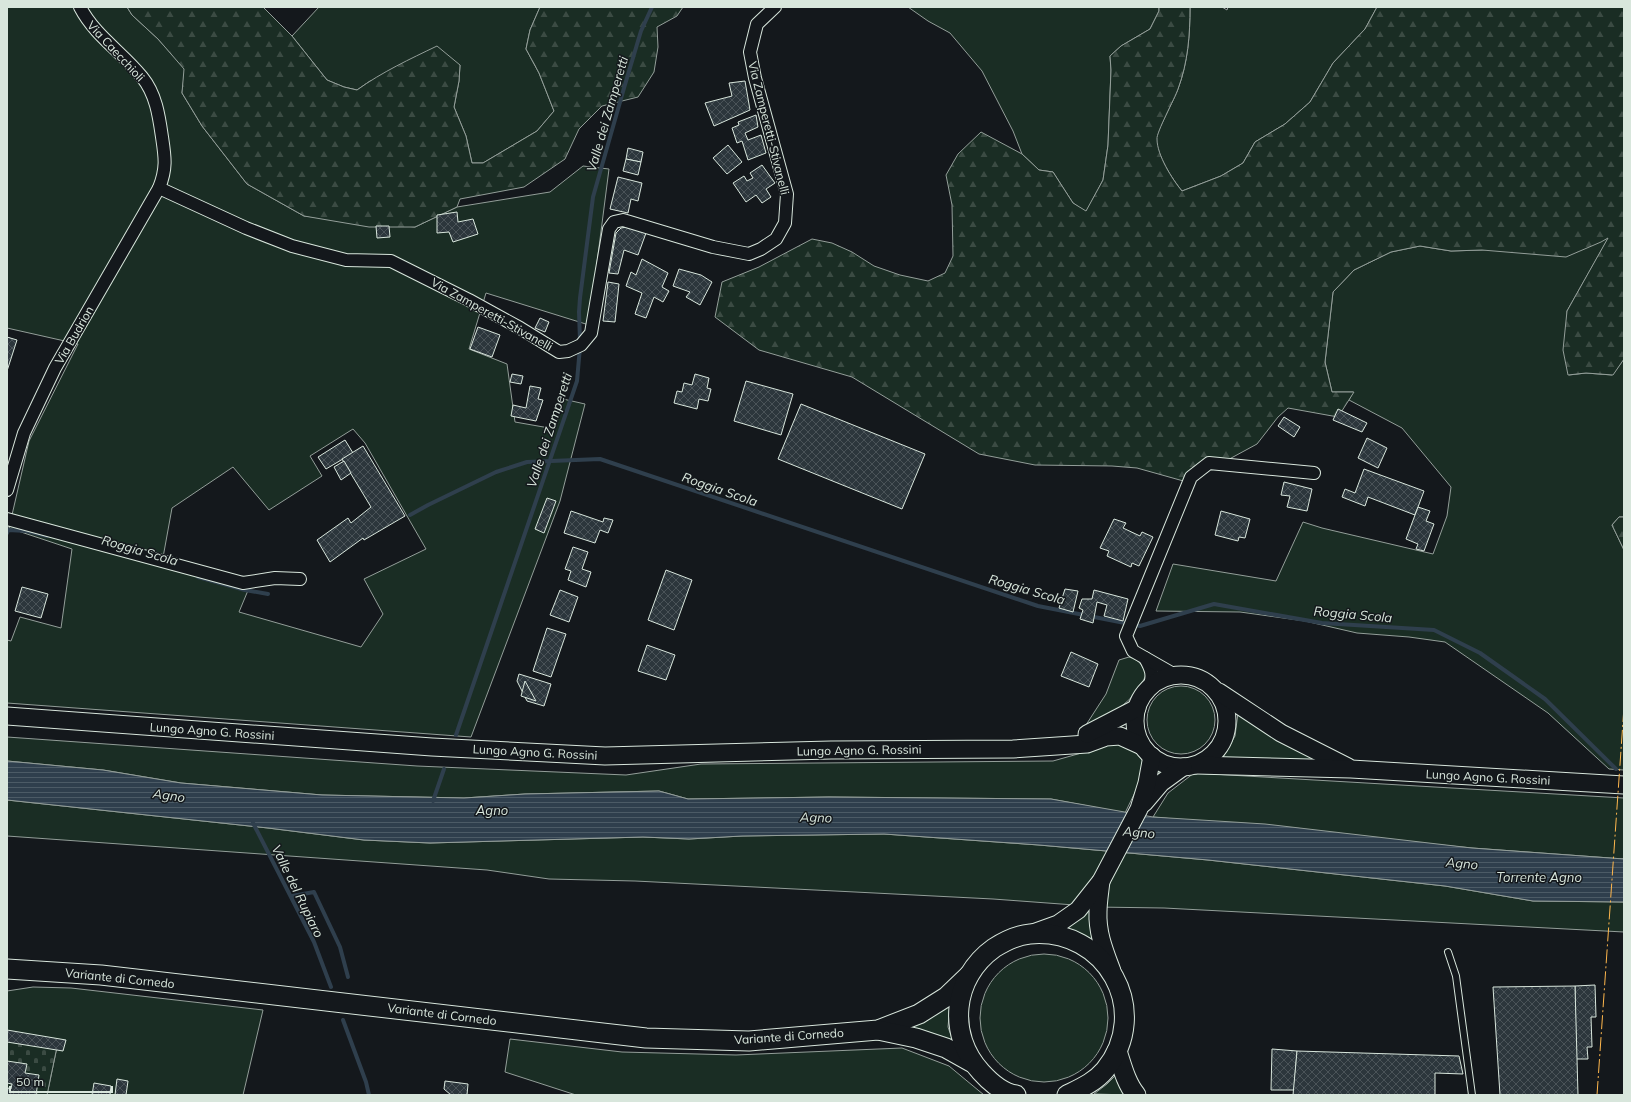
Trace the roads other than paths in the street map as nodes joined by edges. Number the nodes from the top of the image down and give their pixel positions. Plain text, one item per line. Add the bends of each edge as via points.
1 (80, 7) edge
2 (775, 7) edge
3 (159, 188) junction
4 (1314, 473) dead end
5 (7, 490) edge
6 (7, 519) edge
7 (300, 579) dead end
8 (1145, 658) junction
9 (1175, 675) junction
10 (1150, 687) junction
11 (1218, 692) junction
12 (1137, 708) junction
13 (7, 716) edge
14 (1064, 745) junction
15 (1147, 751) junction
16 (1189, 766) junction
17 (1351, 769) junction
18 (1154, 783) junction
19 (1624, 785) edge
20 (1101, 880) junction
21 (1029, 934) junction
22 (1448, 952) dead end
23 (7, 969) edge
24 (1114, 974) junction
25 (969, 975) junction
26 (878, 1030) junction
27 (1117, 1051) junction
28 (971, 1062) junction
29 (1016, 1095) edge
30 (1067, 1095) edge
31 (1136, 1095) edge
32 (1472, 1095) edge

1 - 3 street, Via Caecchioli via 88,22 143,78 157,106 165,160
2 - 3 street, Via Zamperetti-Stivanelli via 757,24 750,52 787,194 784,223 776,239 749,254 713,247 623,220 614,222 610,229 591,333 581,345 568,351 560,352 549,347 469,300 391,261 346,260 292,246
3 - 5 street, Via Budrion via 55,368 24,433
4 - 8 street via 1209,463 1191,477 1126,636 1132,651
6 - 7 street via 243,583 275,578
8 - 9 street
8 - 10 street via 1152,671
9 - 10 main road, Lungo Agno G. Rossini
9 - 11 main road, Lungo Agno G. Rossini via 1191,675 1206,681
10 - 12 main road, Lungo Agno G. Rossini
11 - 16 main road, Lungo Agno G. Rossini via 1225,705 1228,720 1226,734 1219,748 1208,758
11 - 17 main road, Lungo Agno G. Rossini via 1281,733
12 - 14 main road, Lungo Agno G. Rossini
12 - 15 main road, Lungo Agno G. Rossini via 1137,734
13 - 14 main road, Lungo Agno G. Rossini via 432,747 605,756 831,750 1009,749
14 - 15 main road, Lungo Agno G. Rossini via 1086,744 1106,737 1120,736
15 - 16 main road, Lungo Agno G. Rossini via 1161,762 1172,766
15 - 18 main road
16 - 17 main road, Lungo Agno G. Rossini
16 - 18 main road
17 - 19 main road, Lungo Agno G. Rossini
18 - 20 main road
20 - 21 main road via 1078,910 1058,924
20 - 24 main road via 1099,927 1102,943
21 - 24 main road via 1054,934 1078,941 1098,955
21 - 25 main road via 1005,941 984,955
22 - 32 lane via 1456,976
23 - 26 main road, Variante di Cornedo via 101,975 646,1038 749,1041
24 - 27 main road via 1123,999 1124,1026
25 - 26 main road via 946,997 919,1014
25 - 28 main road via 960,996 958,1019 962,1041
26 - 28 main road via 946,1048
27 - 30 main road via 1104,1070 1087,1086
27 - 31 main road
28 - 29 main road via 990,1082

